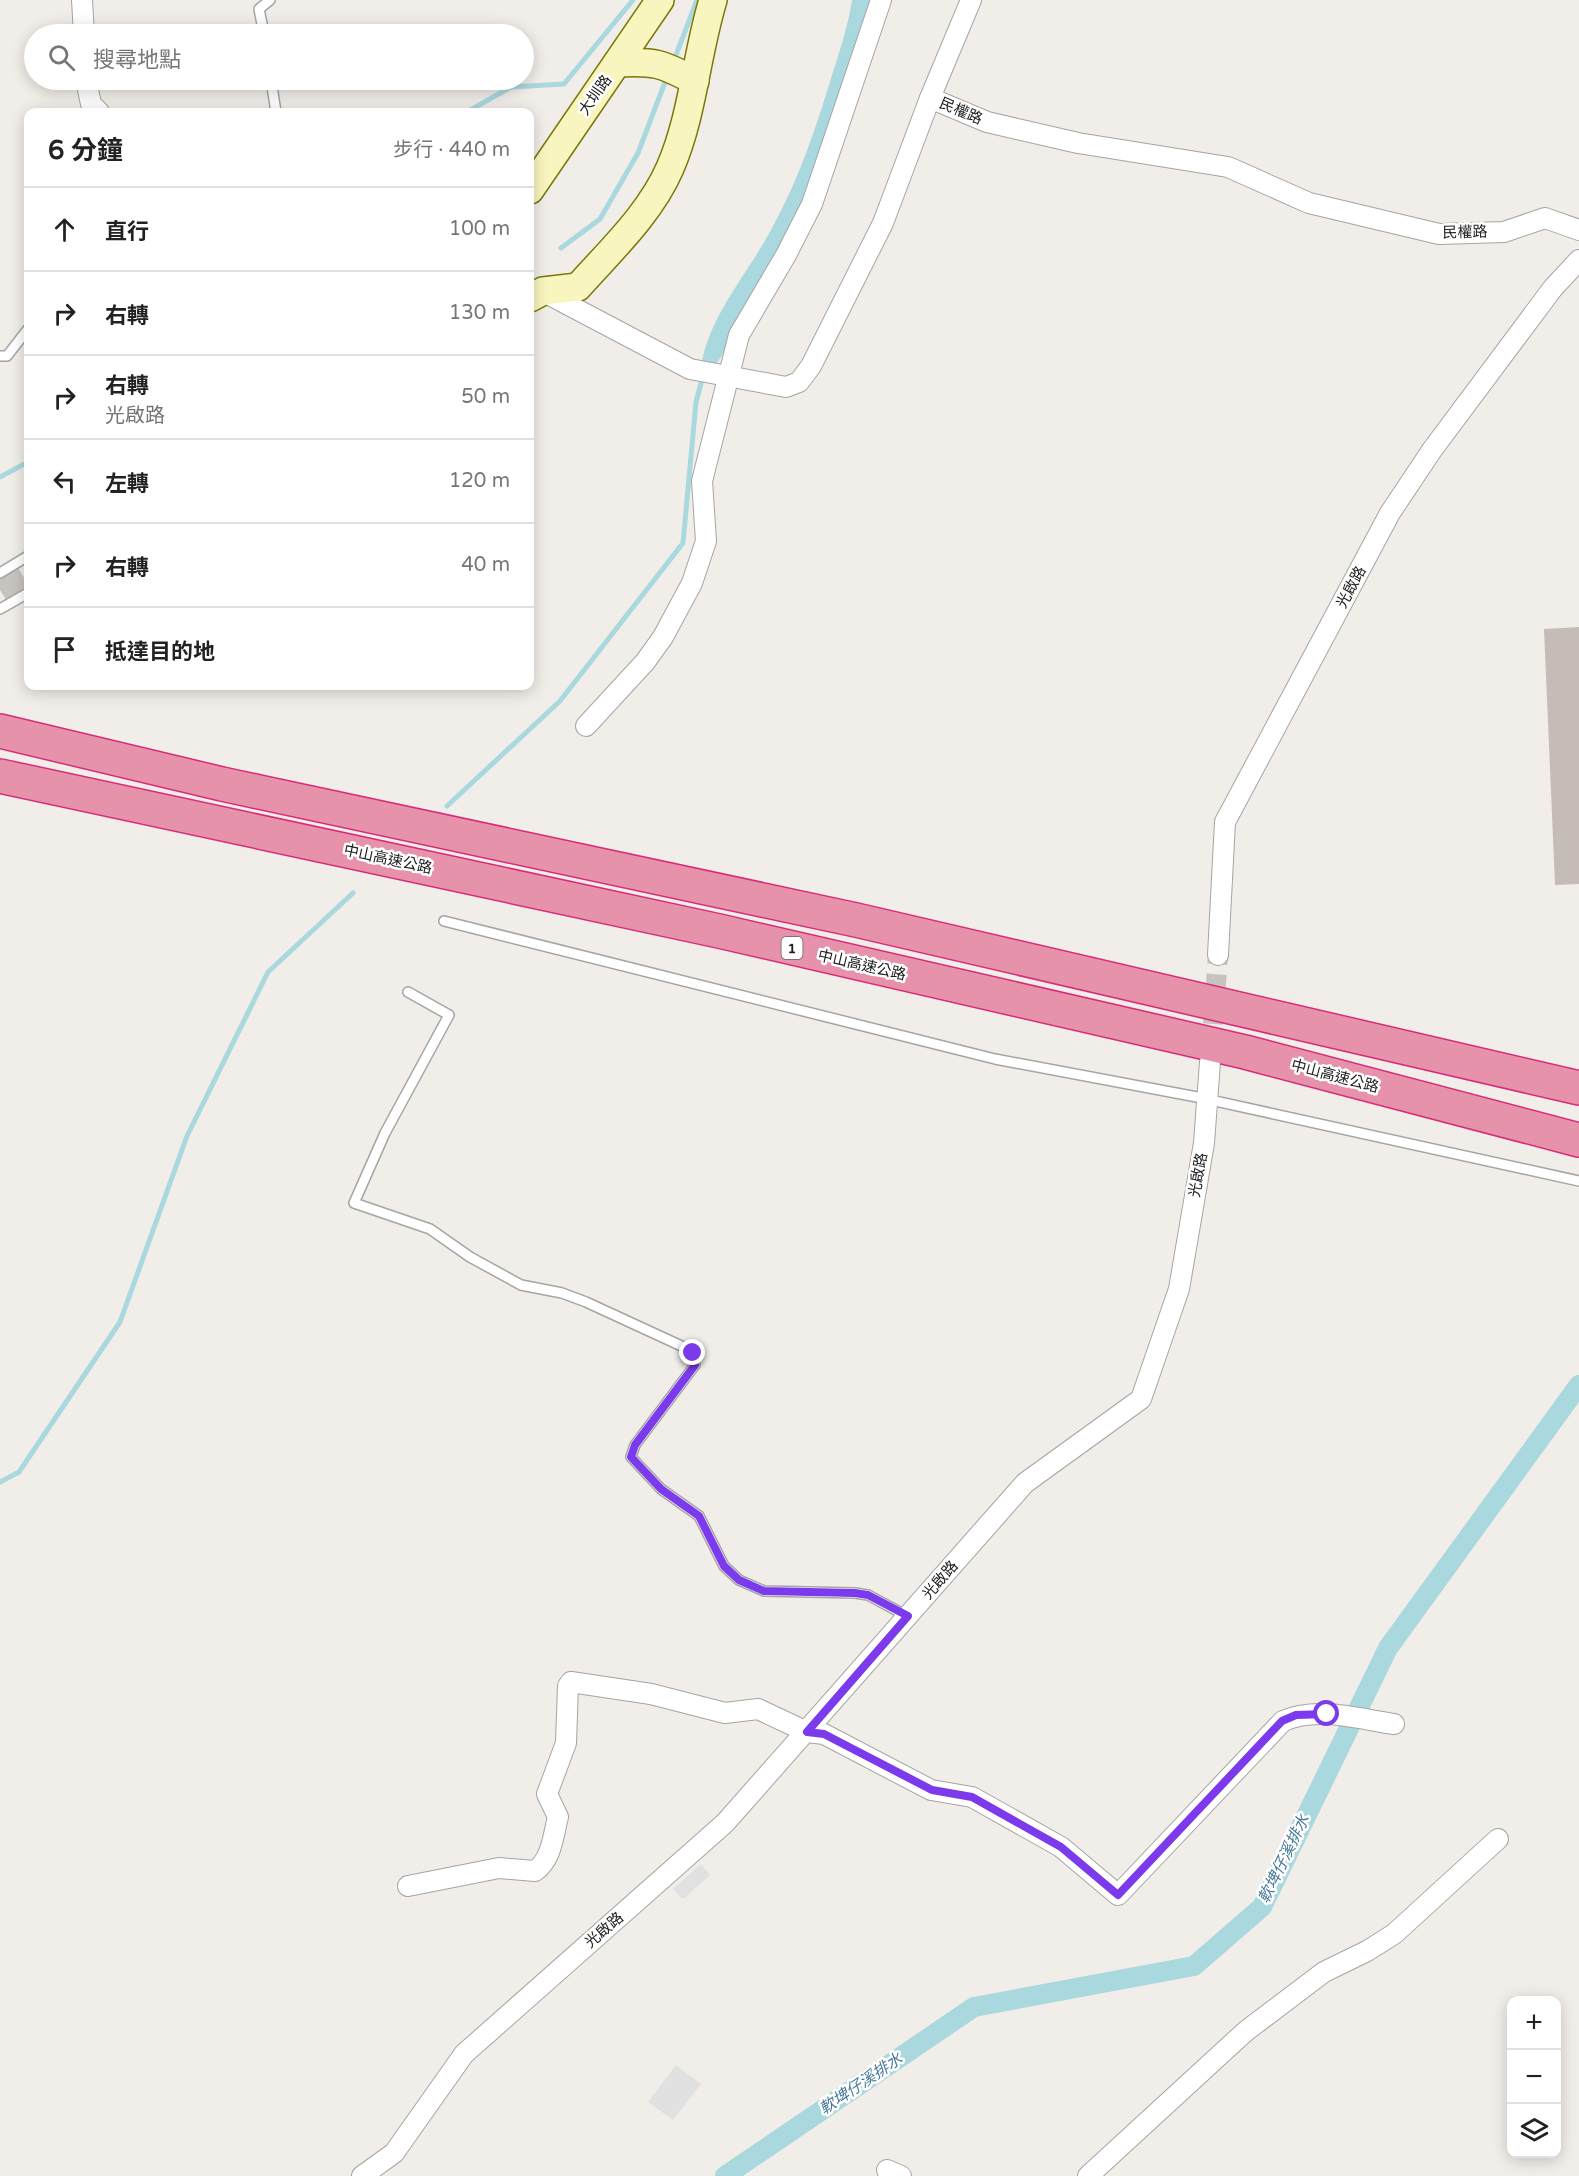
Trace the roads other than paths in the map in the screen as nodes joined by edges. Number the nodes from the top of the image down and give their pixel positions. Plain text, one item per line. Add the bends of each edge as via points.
1 (82, 0) edge
2 (270, 0) edge
3 (712, 0) edge
4 (881, 0) edge
5 (971, 0) edge
6 (658, 3) edge
7 (83, 24) edge
8 (262, 24) edge
9 (617, 63) junction
10 (680, 73) junction
11 (88, 90) edge
12 (273, 90) edge
13 (930, 98) junction
14 (95, 108) edge
15 (275, 108) edge
16 (534, 184) edge
17 (1579, 230) edge
18 (1579, 260) edge
19 (534, 293) edge
20 (534, 293) edge
21 (24, 334) edge
22 (0, 356) edge
23 (722, 375) junction
24 (24, 558) edge
25 (0, 573) edge
26 (24, 595) edge
27 (0, 609) edge
28 (586, 726) dead end
29 (0, 731) edge
30 (0, 776) edge
31 (444, 921) dead end
32 (1218, 955) tunnel mouth
33 (408, 992) dead end
34 (1210, 1062) tunnel mouth
35 (1579, 1088) edge
36 (1207, 1100) junction
37 (1579, 1140) edge
38 (1579, 1181) edge
39 (908, 1616) junction
40 (1394, 1724) dead end
41 (807, 1732) junction
42 (1498, 1839) dead end
43 (408, 1886) dead end
44 (362, 2176) edge
45 (1088, 2176) edge

1 - 7 street
2 - 8 lane via 260,9
3 - 10 street via 703,33
4 - 23 street via 812,204 739,335
5 - 13 street
6 - 9 street, 大圳路
9 - 10 street via 649,61
9 - 16 street, 大圳路
10 - 19 street via 689,114 669,170 642,216 578,287
11 - 14 street
12 - 15 lane
13 - 17 street, 民權路 via 987,122 1078,143 1228,167 1309,203 1439,234 1504,232 1545,218
13 - 23 street, 民權路 via 883,223 811,366 799,382 786,387
18 - 32 street, 光啟路 via 1553,288 1390,513 1225,822
20 - 23 street, 民權路 via 690,369
21 - 22 lane via 7,356
23 - 28 street via 702,481 706,541 692,583 645,662
24 - 25 lane
26 - 27 lane
29 - 35 highway via 222,784 868,923
30 - 37 highway, 中山高速公路 / 1 via 707,929 1234,1049
31 - 36 lane via 996,1059
33 - 39 lane via 449,1015 385,1133 354,1203 430,1229 521,1285 586,1302 688,1349 695,1365 635,1445 631,1457 661,1489 699,1516 724,1566 744,1584 764,1591 868,1595
34 - 36 street, 光啟路
36 - 38 lane
36 - 39 street, 光啟路 via 1204,1143 1179,1289 1141,1399 1025,1483
39 - 41 street, 光啟路
40 - 41 street via 1327,1714 1296,1715 1282,1721 1118,1895 1061,1847 972,1797 932,1790 824,1734
41 - 43 street via 758,1709 725,1713 651,1694 571,1682 566,1743 547,1794 558,1816 542,1866 535,1872 482,1870
41 - 44 street, 光啟路 via 725,1823 464,2054 394,2153
42 - 45 street via 1394,1934 1324,1972 1245,2031

